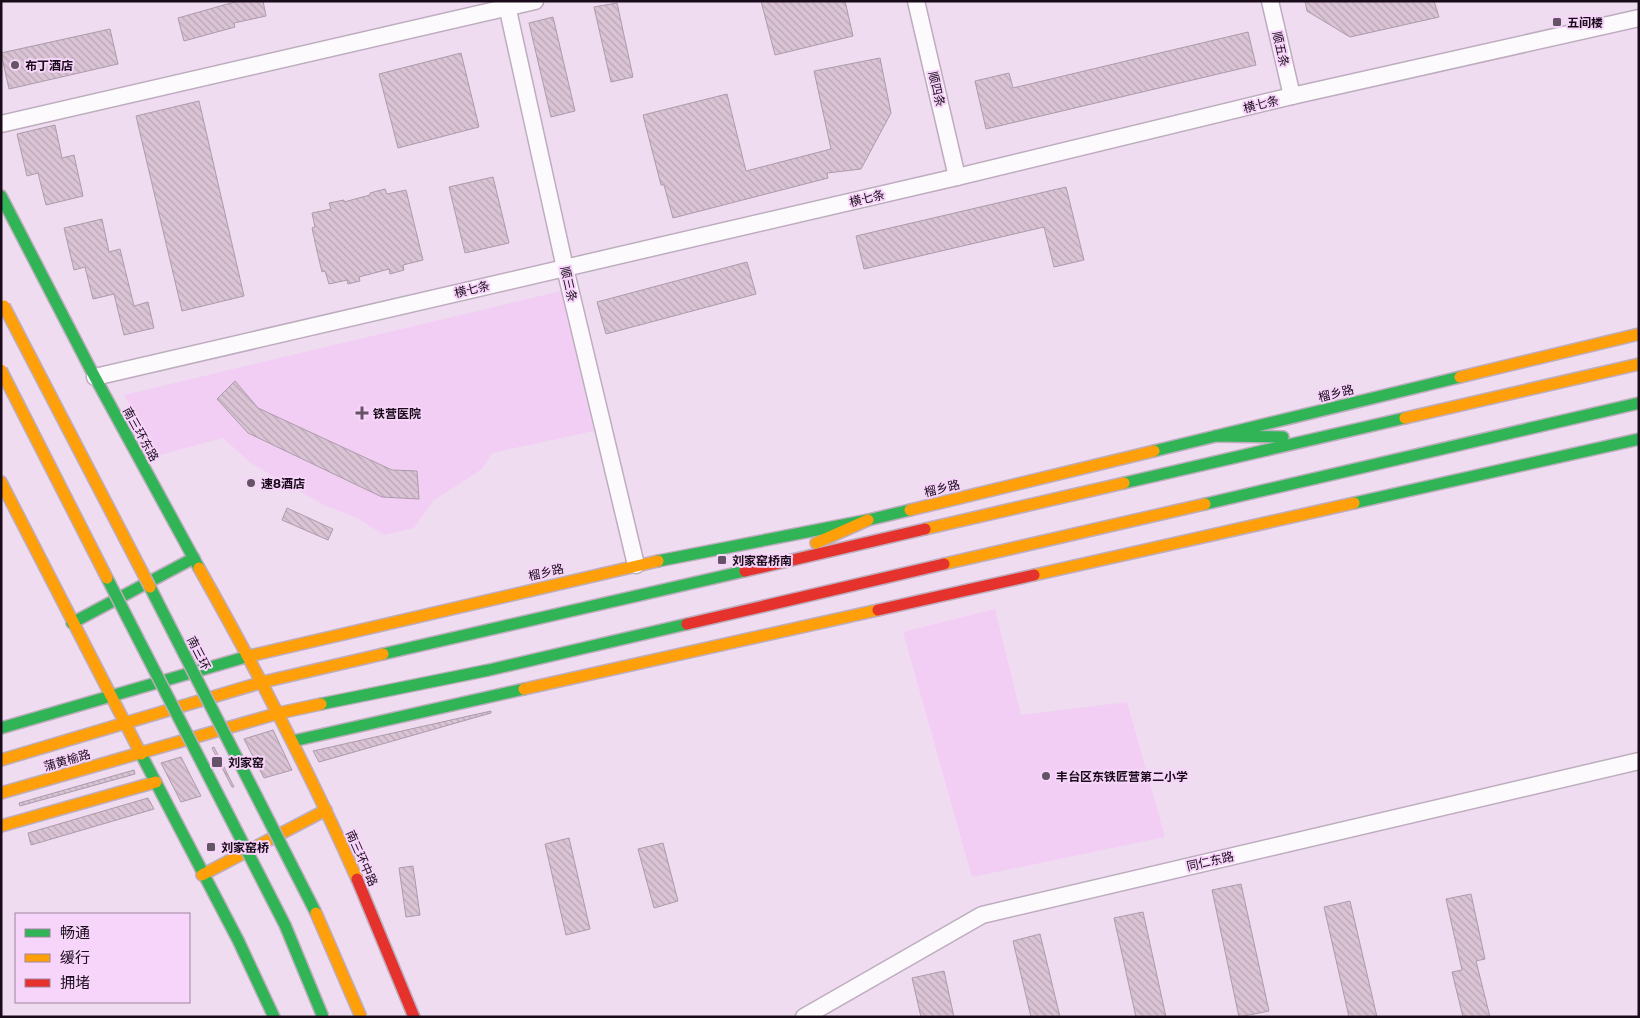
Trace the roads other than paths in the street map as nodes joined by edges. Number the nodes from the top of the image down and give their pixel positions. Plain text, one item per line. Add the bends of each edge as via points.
1 (535, 1) edge
2 (916, 1) edge
3 (1270, 1) edge
4 (507, 5) edge
5 (1639, 18) edge
6 (1292, 96) junction
7 (1, 124) edge
8 (958, 177) junction
9 (1, 196) edge
10 (565, 268) junction
11 (4, 306) dead end
12 (1639, 334) edge
13 (1639, 364) edge
14 (1, 370) edge
15 (95, 377) junction
16 (1639, 403) edge
17 (1216, 436) junction
18 (1324, 438) junction
19 (1639, 438) edge
20 (1, 482) edge
21 (868, 520) junction
22 (194, 558) junction
23 (636, 566) junction
24 (766, 566) junction
25 (72, 622) junction
26 (249, 656) junction
27 (263, 682) junction
28 (110, 697) junction
29 (278, 713) junction
30 (125, 724) junction
31 (1, 728) edge
32 (293, 741) junction
33 (140, 754) junction
34 (1, 760) edge
35 (1639, 761) edge
36 (156, 782) junction
37 (1, 793) edge
38 (326, 810) junction
39 (1, 826) edge
40 (202, 874) junction
41 (274, 1017) edge
42 (323, 1017) edge
43 (361, 1017) edge
44 (414, 1017) edge
45 (804, 1017) edge

1 - 4 street
2 - 8 street, 顺四条
3 - 6 street, 顺五条
4 - 7 street
4 - 10 street, 顺三条
5 - 6 street, 横七条
6 - 8 street, 横七条
8 - 10 street, 横七条
9 - 15 main road, 南三环东路
10 - 15 street, 横七条
10 - 23 street, 顺三条
11 - 43 main road, 南三环, bridge via 316,914
12 - 17 main road, 榴乡路
13 - 18 main road
14 - 42 main road, bridge via 285,925
15 - 22 main road, 南三环东路
16 - 29 main road via 489,670
17 - 18 main road
17 - 21 main road, 榴乡路
18 - 24 main road
19 - 32 main road
20 - 25 main road
21 - 23 main road, 榴乡路
21 - 24 main road
22 - 25 main road
22 - 26 main road, 南三环东路
23 - 26 main road, 榴乡路
24 - 27 main road
25 - 28 main road
26 - 27 main road, 南三环东路
26 - 28 main road, 榴乡路
27 - 29 main road, 南三环东路
27 - 30 main road, 蒲黄榆路
28 - 30 main road
28 - 31 main road, 榴乡路
29 - 32 main road, 南三环中路
29 - 33 main road, 蒲黄榆路
30 - 33 main road
30 - 34 main road, 蒲黄榆路
32 - 38 main road, 南三环中路
33 - 36 main road
33 - 37 main road, 蒲黄榆路
35 - 45 street, 同仁东路 via 982,914
36 - 39 main road
36 - 40 main road
38 - 40 main road
38 - 44 main road, 南三环中路
40 - 41 main road

